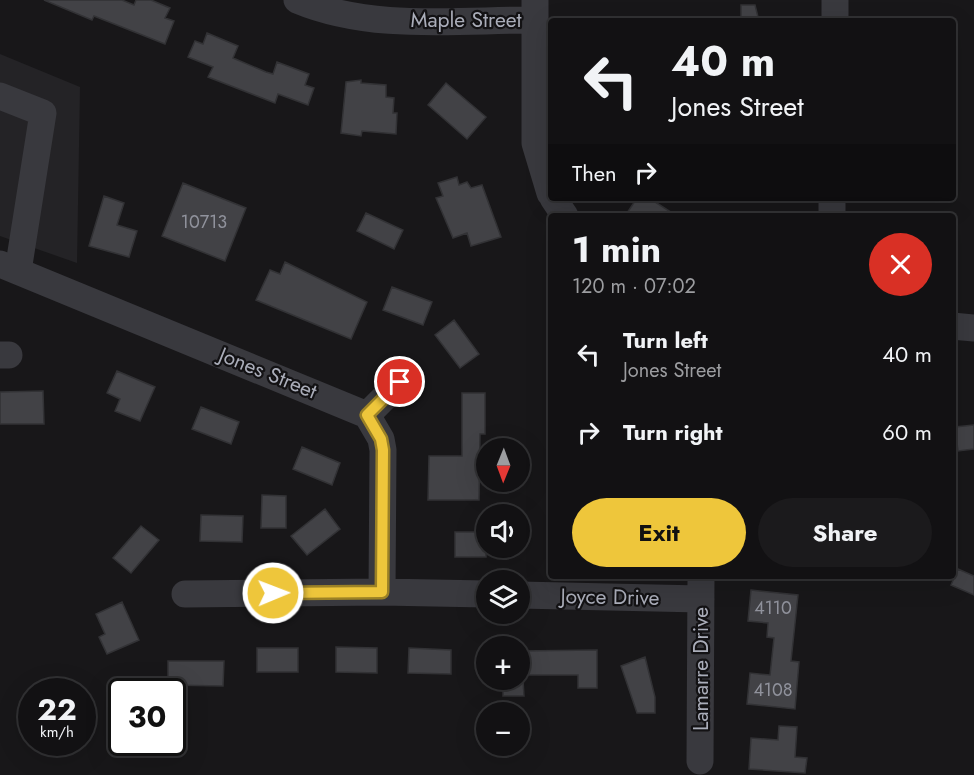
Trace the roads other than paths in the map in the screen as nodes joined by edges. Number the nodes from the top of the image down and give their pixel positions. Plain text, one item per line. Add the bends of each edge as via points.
1 (297, 0) edge
2 (835, 0) edge
3 (535, 10) edge
4 (835, 18) edge
5 (0, 96) edge
6 (548, 186) edge
7 (9, 268) edge
8 (956, 326) edge
9 (974, 328) edge
10 (400, 382) dead end
11 (367, 415) junction
12 (701, 588) edge
13 (382, 592) junction
14 (185, 594) dead end
15 (476, 594) edge
16 (530, 595) edge
17 (700, 761) dead end

1 - 3 street, Maple Street via 364,18
2 - 4 street
3 - 6 street, Maple Street via 535,143
5 - 7 street via 43,113
7 - 11 street, Jones Street
8 - 9 street
10 - 11 street
11 - 13 street via 383,450
12 - 16 street, Joyce Drive
12 - 17 street, Lamarre Drive
13 - 14 street
13 - 15 street

